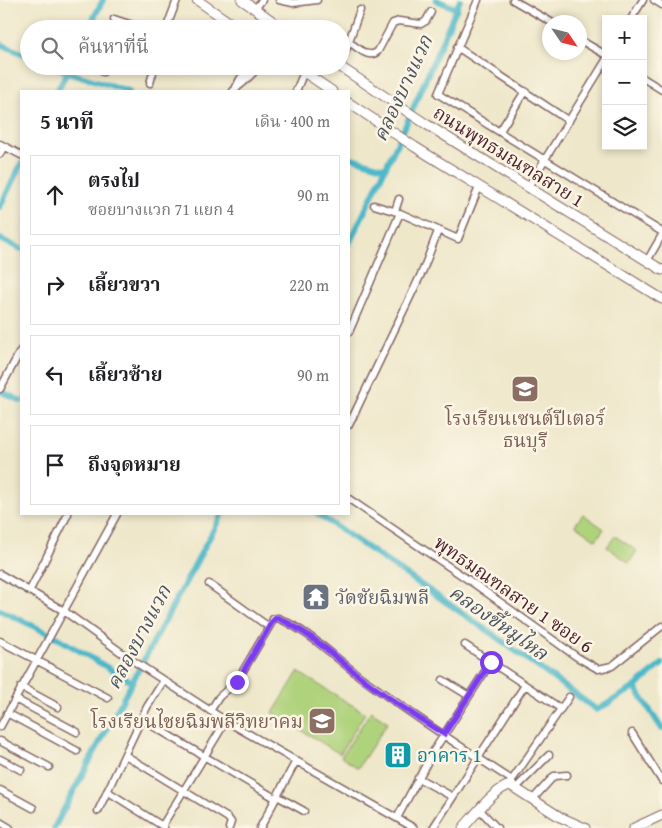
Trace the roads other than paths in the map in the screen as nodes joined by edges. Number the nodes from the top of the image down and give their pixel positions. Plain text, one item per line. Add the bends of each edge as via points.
1 (177, 0) edge
2 (197, 0) edge
3 (242, 0) edge
4 (262, 0) edge
5 (281, 0) edge
6 (317, 0) edge
7 (478, 0) edge
8 (513, 0) edge
9 (643, 0) edge
10 (654, 0) edge
11 (662, 5) edge
12 (255, 9) junction
13 (360, 10) dead end
14 (431, 12) dead end
15 (634, 15) edge
16 (542, 17) edge
17 (114, 19) dead end
18 (117, 20) edge
19 (169, 20) edge
20 (226, 20) edge
21 (271, 20) edge
22 (350, 43) joint
23 (587, 44) edge
24 (457, 47) junction
25 (602, 54) edge
26 (602, 67) edge
27 (350, 73) edge
28 (152, 75) edge
29 (243, 75) edge
30 (251, 75) edge
31 (303, 75) edge
32 (308, 75) edge
33 (647, 81) edge
34 (150, 83) dead end
35 (234, 90) edge
36 (296, 90) edge
37 (331, 90) edge
38 (662, 90) edge
39 (525, 91) junction
40 (350, 104) edge
41 (569, 121) junction
42 (500, 131) junction
43 (2, 145) edge
44 (0, 154) edge
45 (20, 154) edge
46 (546, 160) junction
47 (479, 187) junction
48 (528, 187) junction
49 (399, 199) dead end
50 (374, 205) dead end
51 (398, 212) junction
52 (438, 231) junction
53 (662, 234) edge
54 (647, 261) junction
55 (662, 270) edge
56 (662, 299) edge
57 (350, 330) edge
58 (20, 352) edge
59 (0, 389) edge
60 (350, 423) edge
61 (350, 500) edge
62 (68, 515) edge
63 (116, 515) edge
64 (0, 574) edge
65 (209, 584) dead end
66 (30, 590) junction
67 (64, 611) junction
68 (662, 626) edge
69 (269, 627) junction
70 (0, 641) edge
71 (465, 645) dead end
72 (36, 659) junction
73 (491, 662) junction
74 (164, 680) junction
75 (443, 680) dead end
76 (525, 685) junction
77 (21, 687) junction
78 (469, 696) junction
79 (569, 696) dead end
80 (108, 698) dead end
81 (15, 699) junction
82 (58, 707) dead end
83 (560, 708) junction
84 (210, 710) junction
85 (7, 713) junction
86 (141, 719) junction
87 (226, 721) junction
88 (0, 727) edge
89 (77, 732) dead end
90 (632, 733) dead end
91 (444, 734) junction
92 (0, 741) edge
93 (77, 751) dead end
94 (125, 755) junction
95 (549, 755) dead end
96 (204, 757) junction
97 (478, 757) junction
98 (0, 759) edge
99 (296, 761) junction
100 (49, 767) dead end
101 (22, 770) dead end
102 (568, 775) dead end
103 (418, 778) junction
104 (662, 781) edge
105 (513, 785) junction
106 (0, 790) edge
107 (108, 791) junction
108 (184, 791) junction
109 (276, 797) junction
110 (452, 797) junction
111 (532, 799) junction
112 (33, 808) dead end
113 (480, 810) junction
114 (304, 811) dead end
115 (98, 812) dead end
116 (662, 815) edge
117 (397, 818) junction
118 (0, 822) edge
119 (163, 827) edge
120 (261, 827) edge
121 (10, 828) edge
122 (229, 828) edge
123 (414, 828) edge
124 (433, 828) edge
125 (464, 828) edge
126 (497, 828) edge
127 (585, 828) edge
128 (634, 828) edge

1 - 19 street
2 - 20 main road
3 - 12 main road
4 - 12 street
5 - 6 street via 300,3
7 - 24 street
8 - 16 street
9 - 15 street
10 - 11 street
12 - 21 main road
13 - 22 street
14 - 22 street via 421,24 393,23 375,55
17 - 18 street
23 - 25 street
24 - 39 street
24 - 42 street via 438,94
26 - 41 street
27 - 48 main road, ถนนพุทธมณฑลสาย 1
28 - 34 street
29 - 35 street
30 - 35 street
31 - 36 street
32 - 37 main road
33 - 38 street
39 - 41 street
39 - 42 street
40 - 47 main road
41 - 46 street
42 - 46 street
43 - 44 street
43 - 45 street
46 - 48 street
46 - 53 street
47 - 52 street via 458,239
47 - 56 main road
48 - 54 main road, ถนนพุทธมณฑลสาย 1
49 - 51 street
50 - 51 street
51 - 52 street
51 - 57 street
52 - 60 street via 423,270
53 - 54 street
54 - 55 main road, ถนนพุทธมณฑลสาย 1
58 - 59 street
61 - 68 street, พุทธมณฑลสาย 1 ซอย 6 via 577,658 598,669 612,666
62 - 66 street
63 - 67 street
64 - 66 street
65 - 69 street
66 - 67 street
67 - 72 street
67 - 74 street
69 - 84 street via 237,682 219,697
69 - 91 street via 276,618 284,621 330,651 410,714
70 - 72 street
71 - 73 street
72 - 77 street
72 - 80 street
73 - 76 street
73 - 78 street
74 - 84 street
74 - 86 street
75 - 78 street
76 - 83 street
76 - 97 street
77 - 81 street
77 - 82 street
78 - 91 street
79 - 83 street
81 - 85 street
81 - 89 street
83 - 105 street
84 - 87 street
85 - 88 street
85 - 93 street
86 - 94 street
86 - 96 street
87 - 96 street
87 - 99 street
90 - 104 street
91 - 97 street
91 - 103 street
92 - 100 street
94 - 107 street
94 - 108 street
95 - 105 street
96 - 108 street
96 - 109 street
97 - 105 street
97 - 110 street
98 - 101 street
99 - 109 street
99 - 117 street
102 - 111 street via 554,776
103 - 110 street
103 - 117 street
105 - 111 main road
105 - 113 main road via 501,789
106 - 112 street
107 - 115 street
107 - 119 street
108 - 119 street
108 - 122 street via 228,818 231,822
109 - 114 street
109 - 120 street
110 - 124 street
111 - 127 main road
113 - 125 main road
113 - 126 street
116 - 128 main road
117 - 123 street
118 - 121 street

